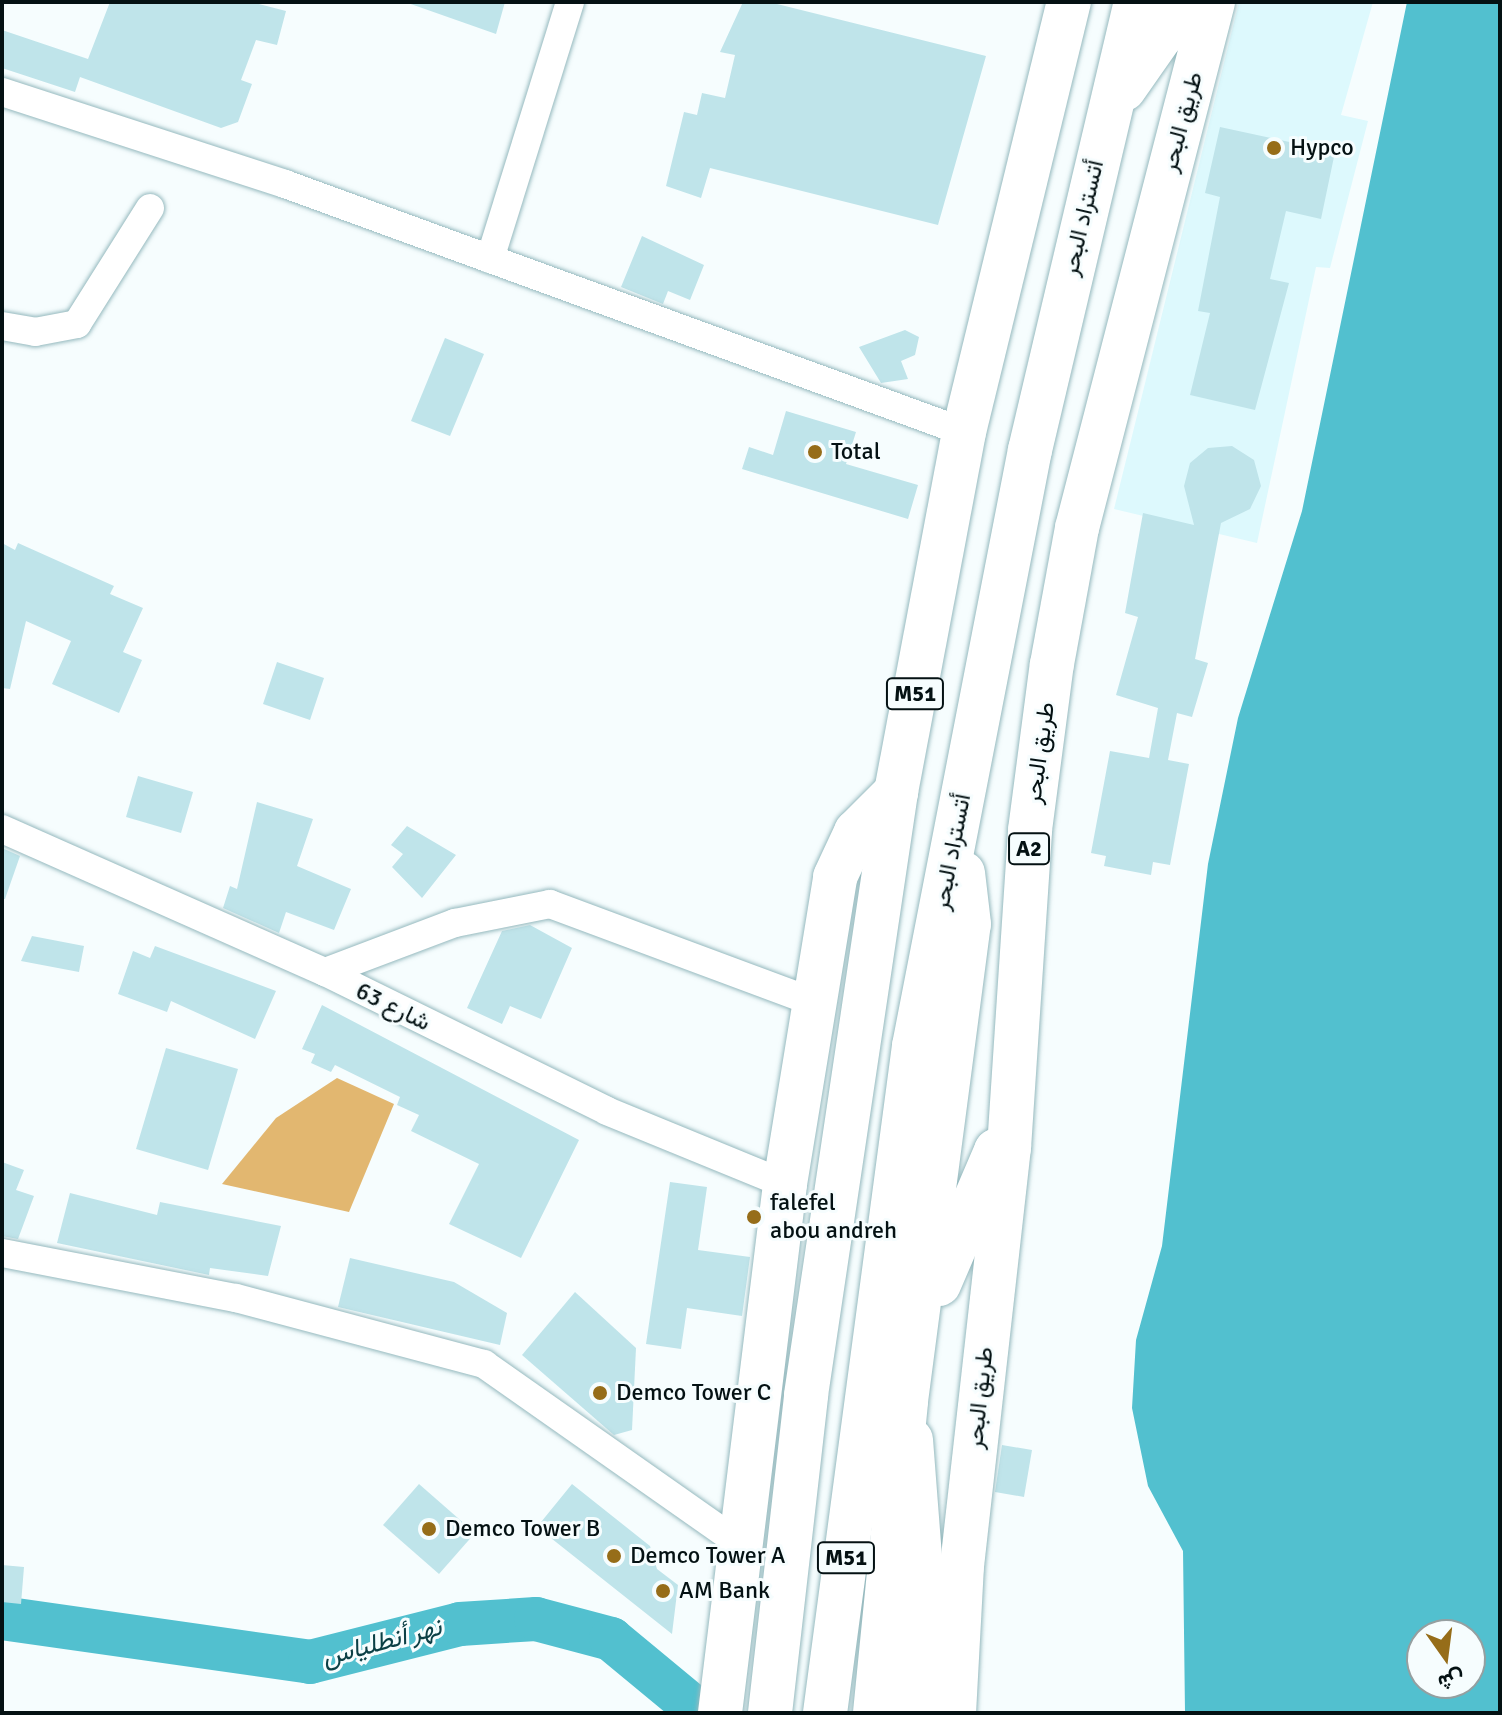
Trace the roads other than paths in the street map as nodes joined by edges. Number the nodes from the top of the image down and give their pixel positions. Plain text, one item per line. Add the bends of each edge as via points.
1 (570, 2) edge
2 (1069, 2) edge
3 (1136, 2) edge
4 (1171, 2) edge
5 (1213, 2) edge
6 (2, 92) edge
7 (1107, 114) junction
8 (150, 208) dead end
9 (490, 259) junction
10 (2, 326) edge
11 (964, 432) junction
12 (896, 792) junction
13 (957, 827) junction
14 (2, 829) edge
15 (325, 972) junction
16 (813, 1002) junction
17 (1009, 1148) junction
18 (785, 1184) junction
19 (2, 1253) edge
20 (921, 1322) junction
21 (887, 1402) junction
22 (744, 1547) junction
23 (884, 1706) edge
24 (722, 1709) edge
25 (770, 1713) edge
26 (825, 1713) edge
27 (954, 1713) edge

1 - 9 street
2 - 11 highway, M51
3 - 7 highway, أتستراد البحر / M51
4 - 7 highway via 1161,36
5 - 17 highway, طريق البحر / A2 via 1077,528 1055,649 1030,830
6 - 9 street
7 - 13 highway, أتستراد البحر / M51 via 1030,450
8 - 10 street via 77,324 35,332
9 - 11 street
11 - 12 highway, M51
12 - 16 highway via 843,854
12 - 25 highway, M51 via 806,1395
13 - 20 highway via 969,924
13 - 21 highway, أتستراد البحر / M51 via 914,1046
14 - 15 street, شارع 63
15 - 16 street via 455,923 550,904
15 - 18 street, شارع 63 via 607,1111
16 - 18 highway
17 - 20 highway via 996,1151
17 - 27 highway, طريق البحر / A2 via 962,1566
18 - 22 highway
19 - 22 street via 236,1298 484,1364
20 - 21 highway
21 - 23 highway
21 - 26 highway, أتستراد البحر / M51
22 - 24 highway

